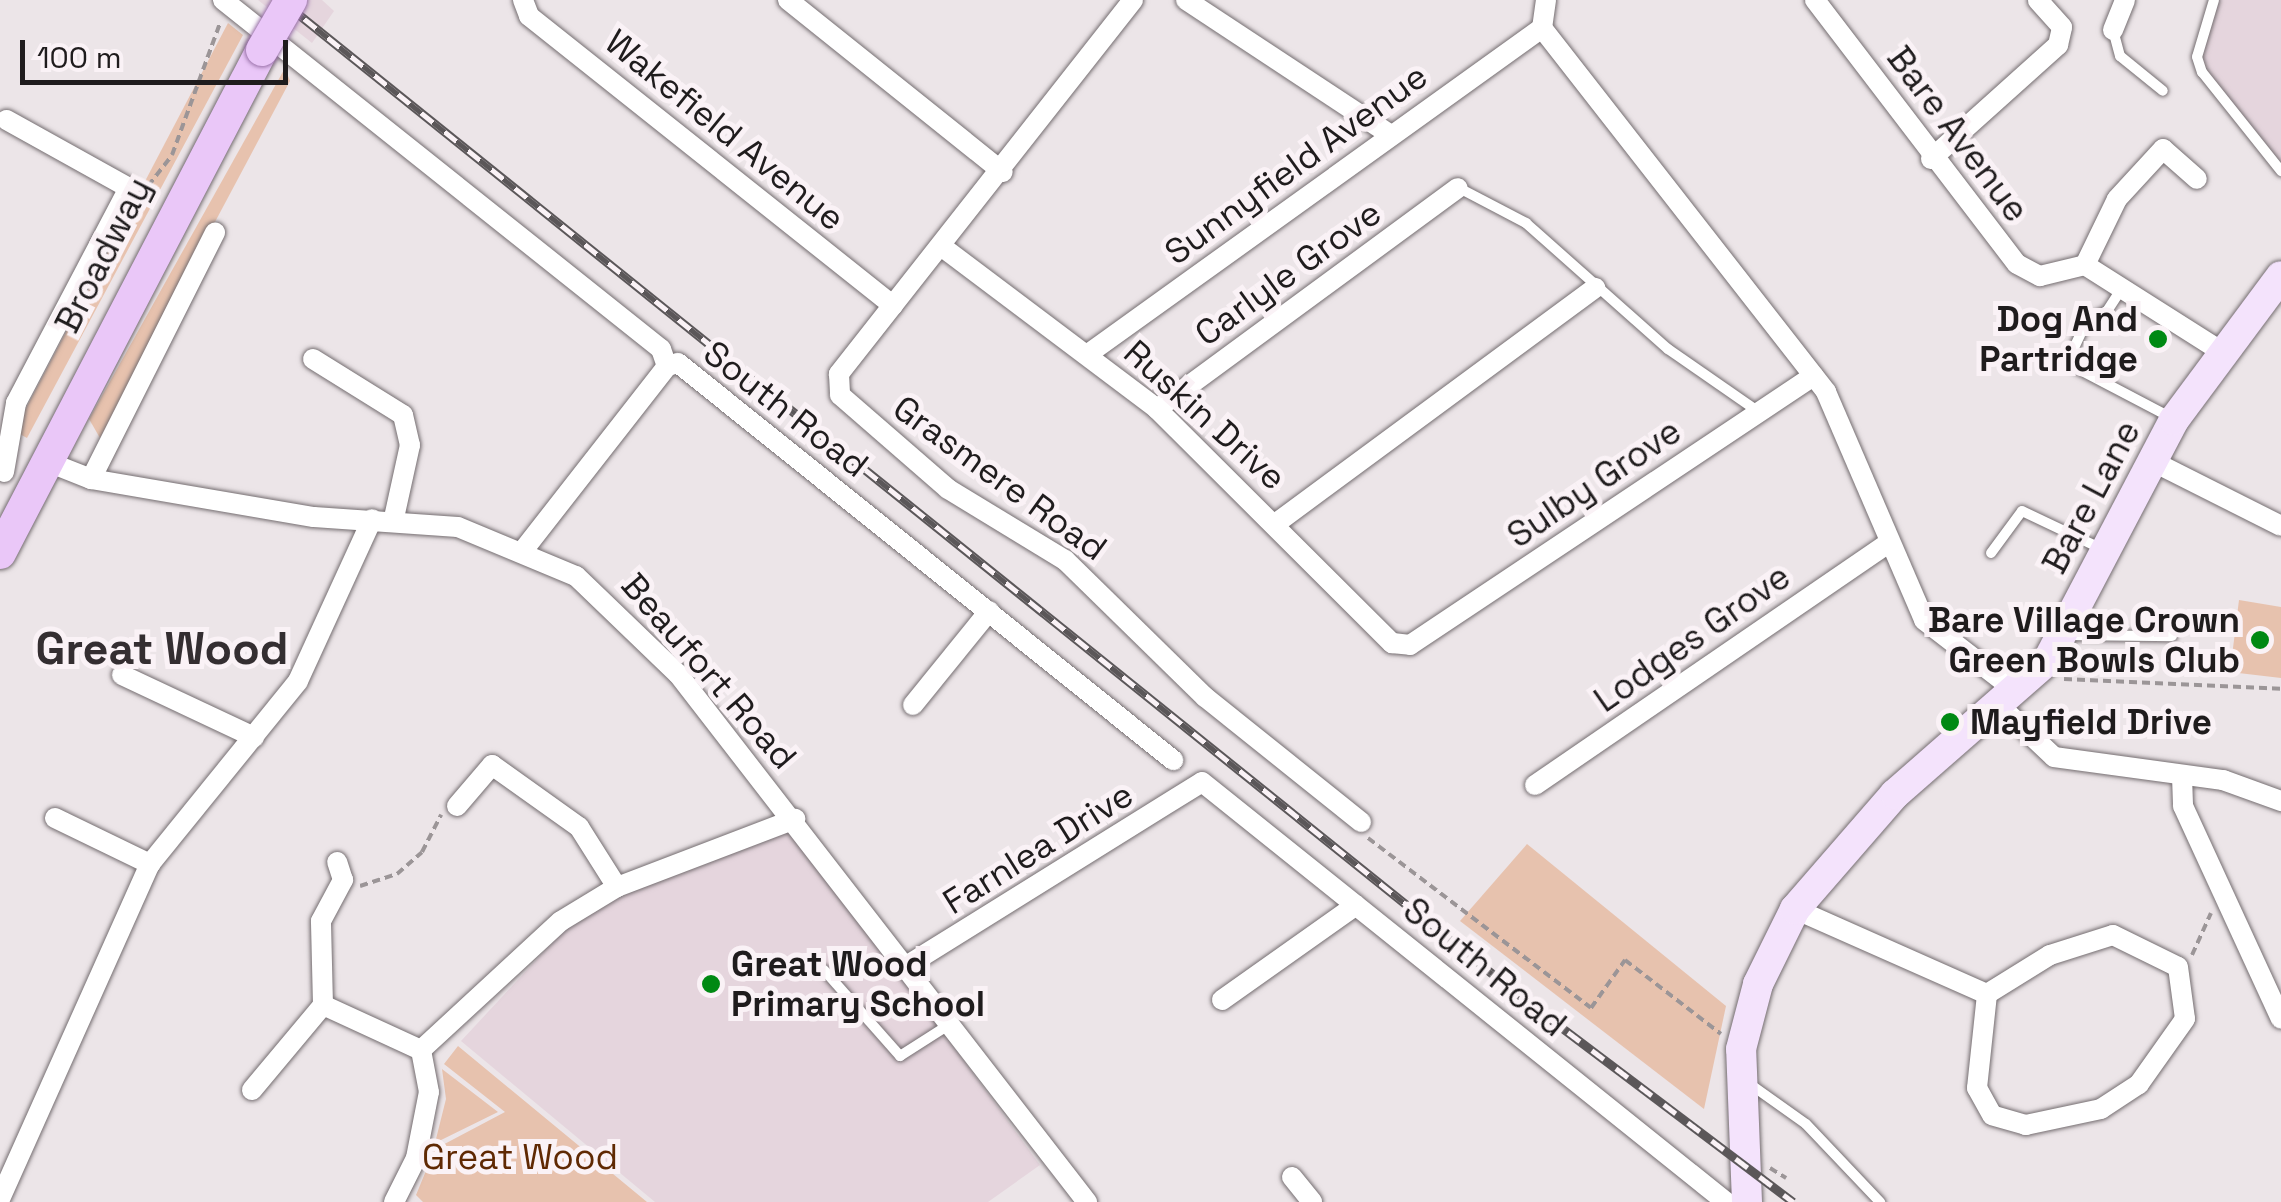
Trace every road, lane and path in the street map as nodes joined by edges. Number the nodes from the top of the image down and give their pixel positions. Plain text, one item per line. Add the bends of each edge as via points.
1 (291, 0) edge
2 (524, 0) edge
3 (788, 0) edge
4 (1132, 0) edge
5 (1186, 0) edge
6 (1546, 0) edge
7 (1814, 0) edge
8 (2038, 0) edge
9 (2125, 0) edge
10 (2214, 0) edge
11 (227, 3) edge
12 (1542, 28) junction
13 (2113, 30) joint
14 (2163, 91) dead end
15 (6, 120) dead end
16 (1391, 134) junction
17 (172, 156) dead end
18 (1932, 159) junction
19 (1002, 172) junction
20 (2281, 172) edge
21 (2197, 179) dead end
22 (1458, 188) joint
23 (215, 232) dead end
24 (941, 246) junction
25 (2085, 266) junction
26 (2279, 283) edge
27 (2124, 285) junction
28 (1595, 288) junction
29 (893, 306) junction
30 (2222, 352) junction
31 (1088, 354) junction
32 (313, 359) dead end
33 (668, 366) junction
34 (1814, 376) junction
35 (1157, 410) junction
36 (1759, 412) junction
37 (2174, 420) junction
38 (2152, 461) junction
39 (20, 470) edge
40 (91, 479) junction
41 (372, 518) junction
42 (394, 518) junction
43 (1275, 524) junction
44 (2281, 526) edge
45 (1886, 544) junction
46 (524, 548) junction
47 (2104, 550) junction
48 (0, 553) edge
49 (1991, 553) dead end
50 (989, 611) junction
51 (2062, 636) junction
52 (2172, 636) dead end
53 (1410, 645) joint
54 (122, 676) dead end
55 (2281, 689) edge
56 (2015, 692) junction
57 (913, 704) dead end
58 (254, 738) junction
59 (1173, 760) dead end
60 (2182, 776) junction
61 (1202, 782) joint
62 (1536, 786) dead end
63 (2281, 801) edge
64 (457, 806) joint
65 (55, 818) dead end
66 (794, 819) junction
67 (1361, 822) joint
68 (150, 864) junction
69 (347, 876) joint
70 (617, 887) junction
71 (1356, 905) junction
72 (2224, 905) junction
73 (1795, 909) junction
74 (908, 965) junction
75 (2178, 967) junction
76 (824, 970) dead end
77 (1987, 994) junction
78 (1222, 1000) dead end
79 (323, 1005) junction
80 (2281, 1019) edge
81 (951, 1024) junction
82 (421, 1050) junction
83 (1741, 1064) junction
84 (252, 1090) dead end
85 (1292, 1177) dead end
86 (0, 1199) edge
87 (394, 1202) edge
88 (1087, 1202) edge
89 (1312, 1202) edge
90 (1726, 1202) edge
91 (1747, 1202) edge
92 (1880, 1202) edge

1 - 39 main road, Broadway, bridge
2 - 29 street, Wakefield Avenue via 529,16
3 - 19 street
4 - 19 street, Grasmere Road
5 - 16 street
6 - 12 street
7 - 18 street, Bare Avenue
8 - 18 street via 2062,27 2058,45
9 - 13 street
10 - 20 lane via 2199,44 2202,72
11 - 17 path
11 - 33 street, South Road via 661,349
12 - 16 street, Sunnyfield Avenue
12 - 34 street
13 - 14 lane via 2120,56
15 - 39 street via 129,188 16,404
16 - 31 street, Sunnyfield Avenue
18 - 25 street, Bare Avenue via 2017,264 2040,276
19 - 24 street, Grasmere Road
21 - 25 street via 2162,150 2118,199
22 - 28 lane via 1526,223
22 - 35 street, Carlyle Grove
23 - 40 street
24 - 29 street, Grasmere Road
24 - 31 street, Ruskin Drive
25 - 27 street
26 - 30 main road, Bare Lane
27 - 30 street
27 - 37 lane via 2107,311 2087,320 2067,363
28 - 36 lane
28 - 43 street
29 - 67 street, Grasmere Road via 839,374 840,395 948,489 1066,560 1205,697
30 - 37 main road, Bare Lane
31 - 35 street, Ruskin Drive
32 - 42 street via 403,415 410,446
33 - 46 street
33 - 50 street, South Road via 678,362
34 - 36 street, Sulby Grove
34 - 45 street
35 - 43 street, Ruskin Drive
36 - 53 street, Sulby Grove
37 - 38 main road, Bare Lane
38 - 44 street
38 - 47 main road, Bare Lane
39 - 40 street, Beaufort Road
39 - 48 main road, Broadway
40 - 41 street, Beaufort Road
41 - 42 street, Beaufort Road
41 - 58 street via 298,681
42 - 46 street, Beaufort Road
43 - 53 street, Ruskin Drive via 1392,643
45 - 56 street via 1924,620
45 - 62 street, Lodges Grove
46 - 66 street, Beaufort Road via 615,604
47 - 49 lane via 2022,512
47 - 51 main road, Bare Lane
50 - 57 street
50 - 59 street, South Road
51 - 52 lane
51 - 56 main road, Bare Lane
54 - 58 street
55 - 56 path
56 - 60 street via 2054,757
56 - 73 main road, Bare Lane via 1882,806
58 - 68 street
60 - 63 street
60 - 72 street via 2183,806
61 - 71 street, South Road
61 - 74 street, Farnlea Drive
64 - 69 path via 397,874
64 - 70 street via 492,765 579,827
65 - 68 street
66 - 70 street
66 - 74 street, Beaufort Road
67 - 83 path via 1355,829 1592,1008 1625,960
68 - 86 street
69 - 79 street via 321,921
70 - 82 street via 515,958
71 - 78 street
71 - 90 street, South Road
72 - 75 path
72 - 80 street
73 - 77 street
73 - 83 main road, Bare Lane via 1758,984
74 - 81 street, Beaufort Road
75 - 77 street via 2113,935 2050,955
75 - 77 street via 2184,1020 2164,1059 2102,1108 2048,1123 2006,1122 1983,1105 1974,1072
76 - 81 lane via 900,1056
79 - 82 street
79 - 84 street
81 - 88 street, Beaufort Road
82 - 87 street via 428,1092 416,1158
83 - 91 main road, Bare Lane
83 - 92 lane
85 - 89 street

